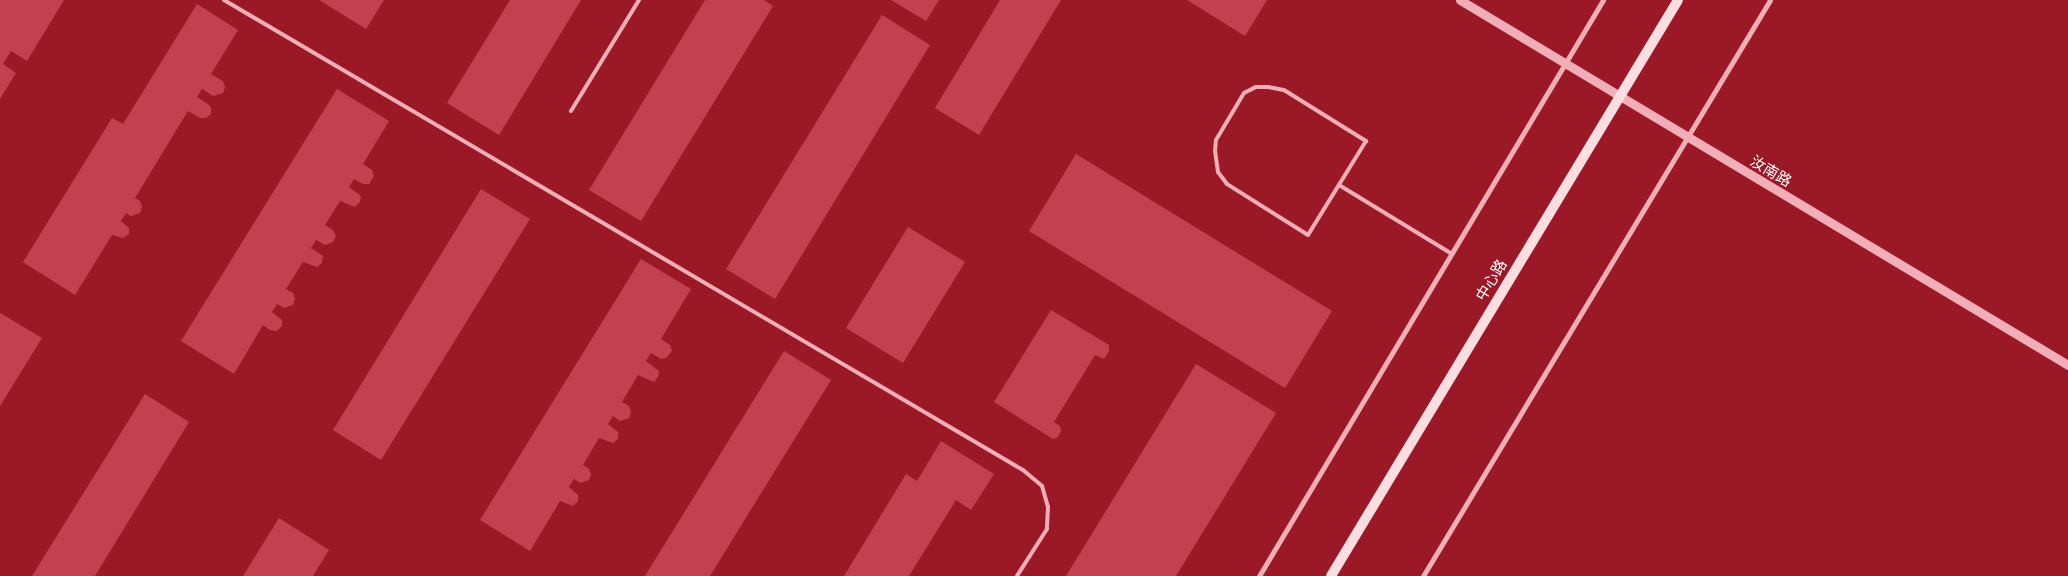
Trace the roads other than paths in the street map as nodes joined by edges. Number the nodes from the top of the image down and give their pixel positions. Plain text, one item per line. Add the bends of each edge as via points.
1 (224, 0) edge
2 (639, 0) edge
3 (1460, 0) edge
4 (1603, 0) edge
5 (1678, 0) edge
6 (1770, 0) edge
7 (1565, 64) junction
8 (1619, 97) junction
9 (571, 111) dead end
10 (1687, 137) junction
11 (1339, 184) junction
12 (1452, 254) junction
13 (2068, 365) edge
14 (1018, 576) edge
15 (1259, 576) edge
16 (1331, 576) edge
17 (1423, 576) edge

1 - 14 lane via 1023,470 1042,486 1048,507 1047,528
2 - 9 lane
3 - 7 street, 汝南路
4 - 7 street
5 - 8 main road, 中心路
6 - 10 street
7 - 8 street, 汝南路
7 - 12 street
8 - 10 street, 汝南路
8 - 16 main road, 中心路
10 - 13 street, 汝南路
10 - 17 street
11 - 11 lane via 1308,234 1227,184 1218,172 1216,140 1244,93 1268,86 1284,90 1366,141
11 - 12 lane
12 - 15 street

